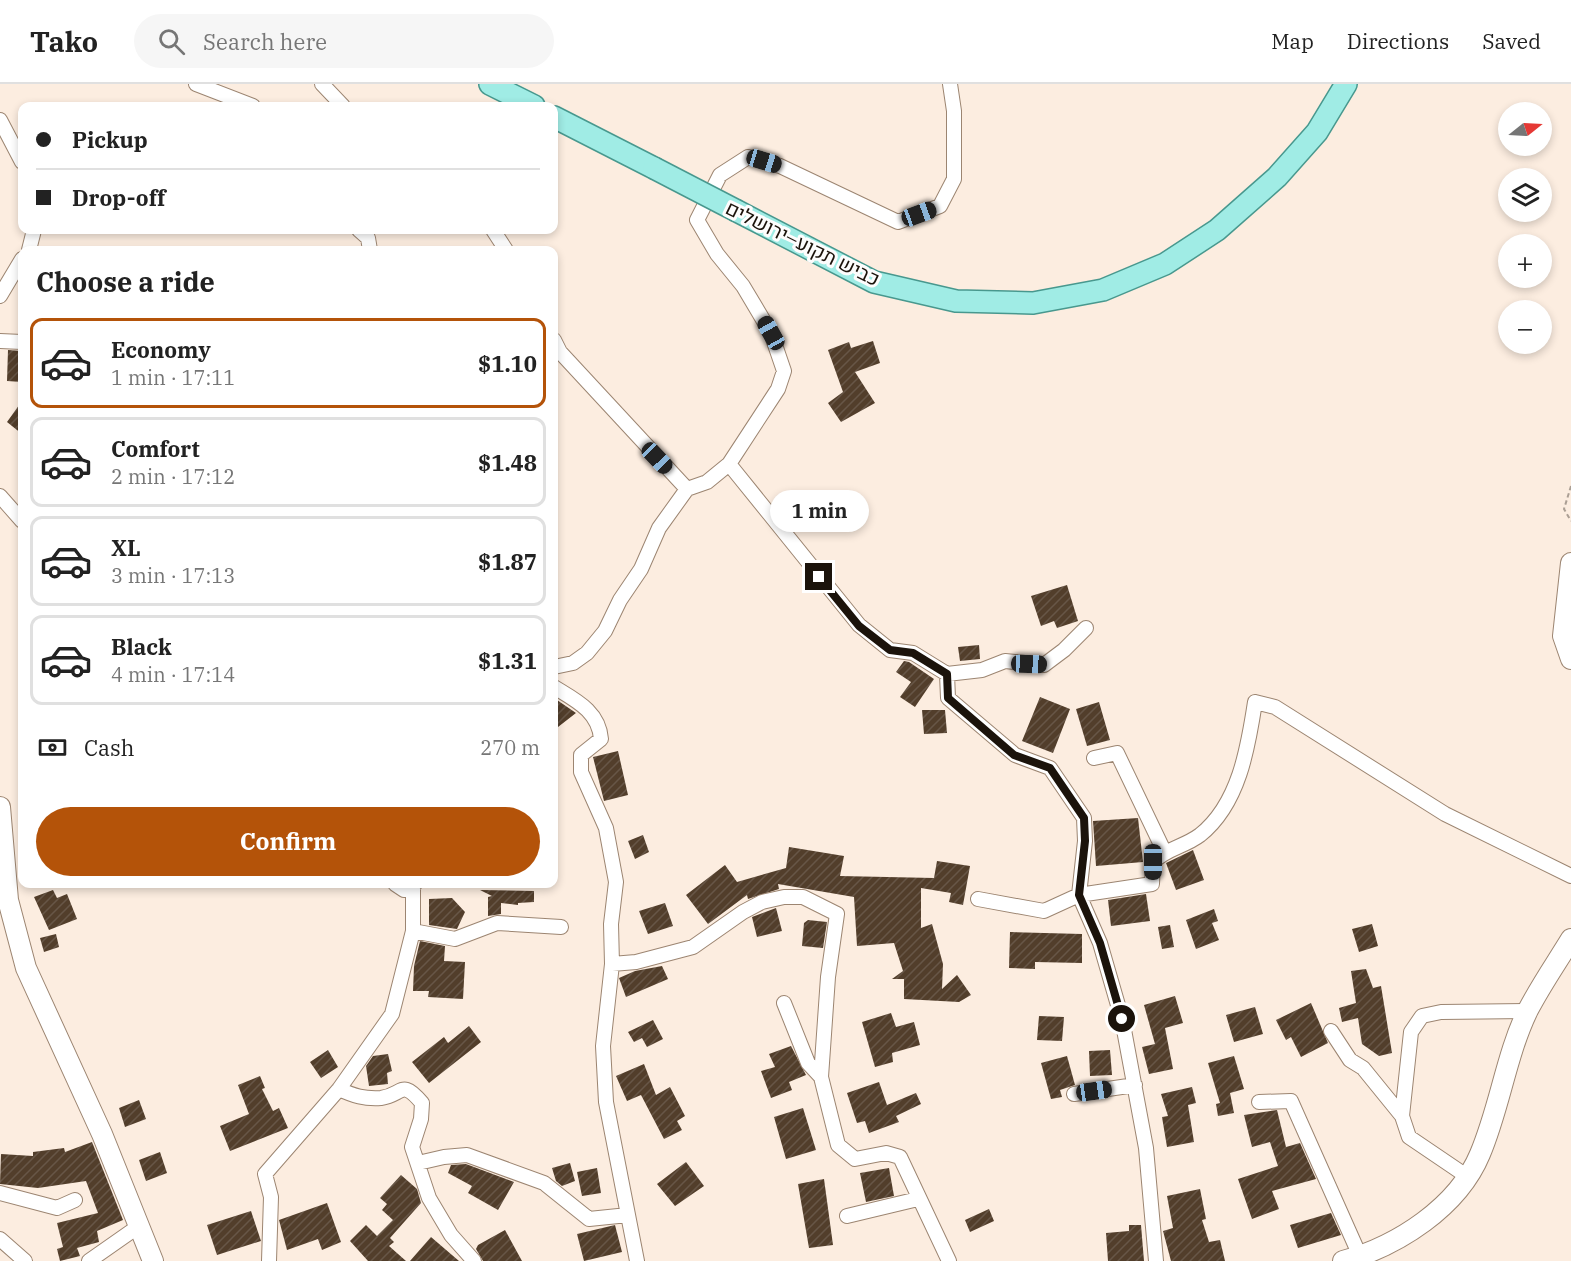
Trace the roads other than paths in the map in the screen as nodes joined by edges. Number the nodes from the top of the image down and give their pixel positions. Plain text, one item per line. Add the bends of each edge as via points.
1 (196, 84) edge
2 (322, 84) edge
3 (490, 84) edge
4 (950, 84) edge
5 (1346, 84) edge
6 (243, 102) edge
7 (339, 102) edge
8 (526, 102) edge
9 (558, 119) edge
10 (0, 120) edge
11 (18, 154) edge
12 (18, 266) edge
13 (0, 296) edge
14 (0, 341) edge
15 (18, 342) edge
16 (558, 348) edge
17 (729, 464) junction
18 (687, 489) junction
19 (0, 496) edge
20 (18, 516) edge
21 (1571, 563) edge
22 (1086, 628) dead end
23 (1571, 658) edge
24 (558, 666) edge
25 (947, 674) junction
26 (558, 690) edge
27 (1094, 758) dead end
28 (0, 807) edge
29 (1164, 851) junction
30 (1571, 876) edge
31 (414, 888) edge
32 (1079, 895) junction
33 (978, 899) dead end
34 (561, 927) dead end
35 (413, 931) junction
36 (1571, 939) edge
37 (612, 964) junction
38 (784, 1004) dead end
39 (1528, 1011) junction
40 (1331, 1031) dead end
41 (821, 1077) junction
42 (1135, 1085) junction
43 (339, 1089) junction
44 (1074, 1094) dead end
45 (1259, 1102) dead end
46 (1402, 1116) junction
47 (418, 1163) junction
48 (1468, 1177) junction
49 (0, 1193) edge
50 (918, 1199) junction
51 (75, 1200) dead end
52 (628, 1215) junction
53 (847, 1216) dead end
54 (139, 1226) junction
55 (0, 1239) edge
56 (1352, 1259) edge
57 (25, 1261) edge
58 (89, 1261) edge
59 (153, 1261) edge
60 (269, 1261) edge
61 (474, 1261) edge
62 (637, 1261) edge
63 (949, 1261) edge
64 (1156, 1261) edge

1 - 6 street
2 - 7 street
3 - 8 main road
4 - 17 street via 954,179 940,206 898,222 780,166 748,157 720,176 697,220 760,312 784,371 778,389
5 - 9 main road, כביש תקוע–ירושלים, bridge via 1317,132 1291,162 1217,230 1166,264 1103,290 1033,303 956,301 874,282
10 - 11 street
12 - 13 street
14 - 15 street
16 - 18 street
17 - 18 street via 707,482
17 - 25 street via 859,626 890,650 913,653
18 - 24 street via 659,528 641,569 605,631 573,663
19 - 20 street
21 - 23 street via 1563,636
22 - 25 street via 1044,664 1005,661 982,670
25 - 32 street via 948,698 1014,755 1050,768 1084,818
26 - 37 street via 590,711 601,730 602,740 581,755 581,772 606,828 616,882
27 - 29 street via 1117,753
28 - 54 street via 8,900 26,968 102,1134
29 - 30 street via 1191,842 1216,822 1245,761 1255,702 1275,707 1445,814
29 - 32 street via 1153,862 1152,884
31 - 35 street
32 - 33 street via 1044,911
32 - 42 street via 1100,943 1122,1019
34 - 35 street via 497,923 455,939
35 - 43 street via 392,1014
36 - 39 street
37 - 41 street via 693,947 762,902 803,897 815,901 837,914
37 - 52 street via 603,1046 606,1102
38 - 41 street via 808,1063
39 - 46 street via 1442,1012 1422,1016 1411,1032
39 - 48 street via 1480,1154
40 - 46 street via 1350,1060 1363,1068
41 - 50 street via 837,1145 855,1159 886,1154 900,1157
42 - 44 street
42 - 64 street via 1146,1148
43 - 47 street via 357,1098 384,1098 400,1089 412,1092 422,1103 412,1147
43 - 60 street via 265,1174 271,1197
45 - 56 street via 1291,1101
46 - 48 street via 1409,1137
47 - 52 street via 466,1155 544,1183 589,1219
47 - 61 street via 429,1198 451,1235
48 - 56 street via 1436,1212 1407,1232
49 - 51 street via 57,1208
50 - 53 street
50 - 63 street
52 - 62 street
54 - 58 street
54 - 59 street
55 - 57 street

